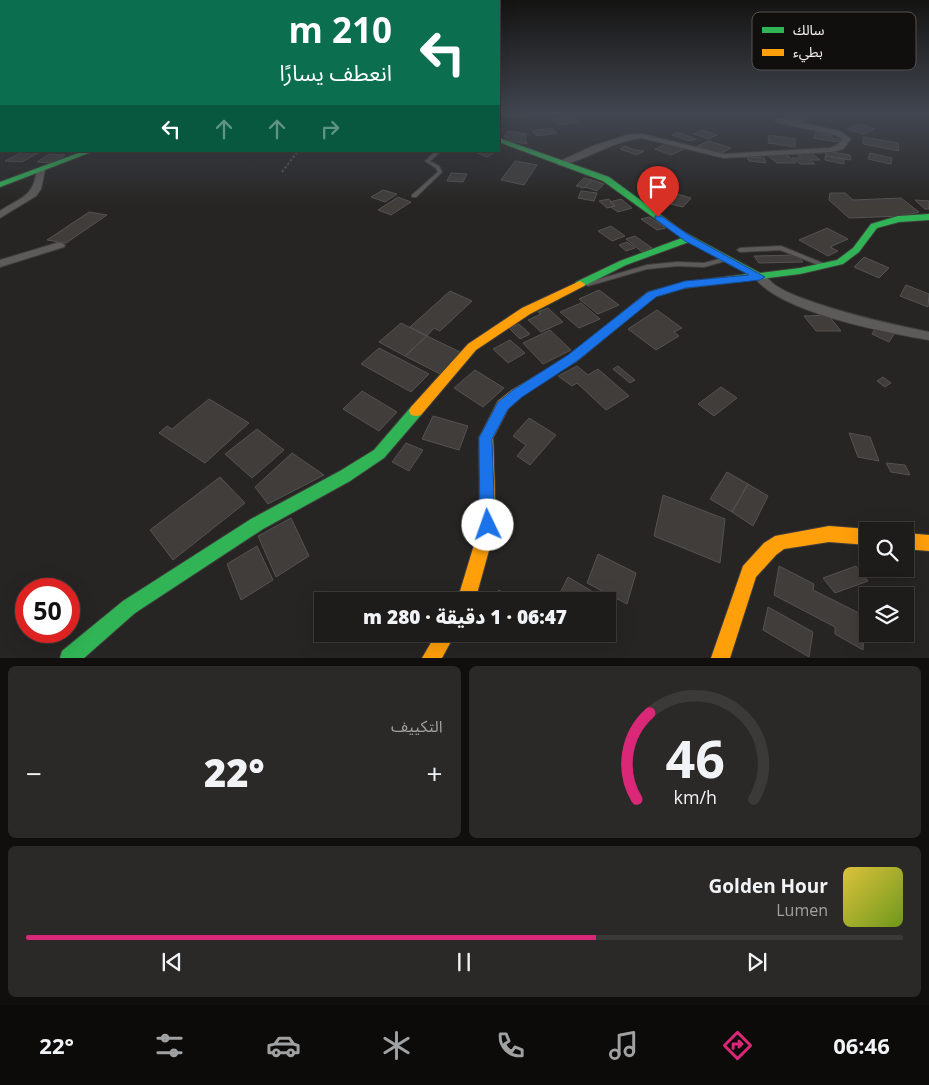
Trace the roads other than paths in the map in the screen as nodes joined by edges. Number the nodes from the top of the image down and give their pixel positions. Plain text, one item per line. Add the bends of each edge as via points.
1 (511, 145) edge
2 (609, 145) edge
3 (679, 145) edge
4 (841, 145) edge
5 (88, 152) edge
6 (438, 152) edge
7 (560, 163) junction
8 (41, 170) junction
9 (0, 185) edge
10 (414, 196) dead end
11 (0, 215) edge
12 (929, 218) edge
13 (689, 239) junction
14 (60, 246) dead end
15 (740, 250) dead end
16 (727, 259) junction
17 (0, 264) edge
18 (824, 266) junction
19 (760, 277) junction
20 (582, 284) junction
21 (929, 336) edge
22 (859, 536) edge
23 (914, 541) edge
24 (929, 543) edge
25 (469, 592) edge
26 (441, 642) edge
27 (68, 658) edge
28 (431, 658) edge
29 (720, 658) edge

1 - 7 street
2 - 7 street
3 - 4 street via 724,156 837,149
5 - 8 street
6 - 10 lane via 428,162 438,167 440,172
7 - 13 street via 606,179
8 - 9 street
8 - 11 street via 35,194
12 - 18 street via 898,219 874,226 851,255
13 - 16 street
13 - 20 street via 623,263
14 - 17 street
15 - 18 lane via 781,248
16 - 19 street
16 - 20 lane via 704,265 647,267
18 - 19 street
19 - 21 street via 764,285 811,308
19 - 25 street via 685,285 652,294 573,358 517,393 503,406 486,438 488,525
20 - 27 street via 526,311 472,347 379,454 257,524 129,607
22 - 29 street via 829,534 781,542 770,549 748,572
23 - 24 street
26 - 28 street

